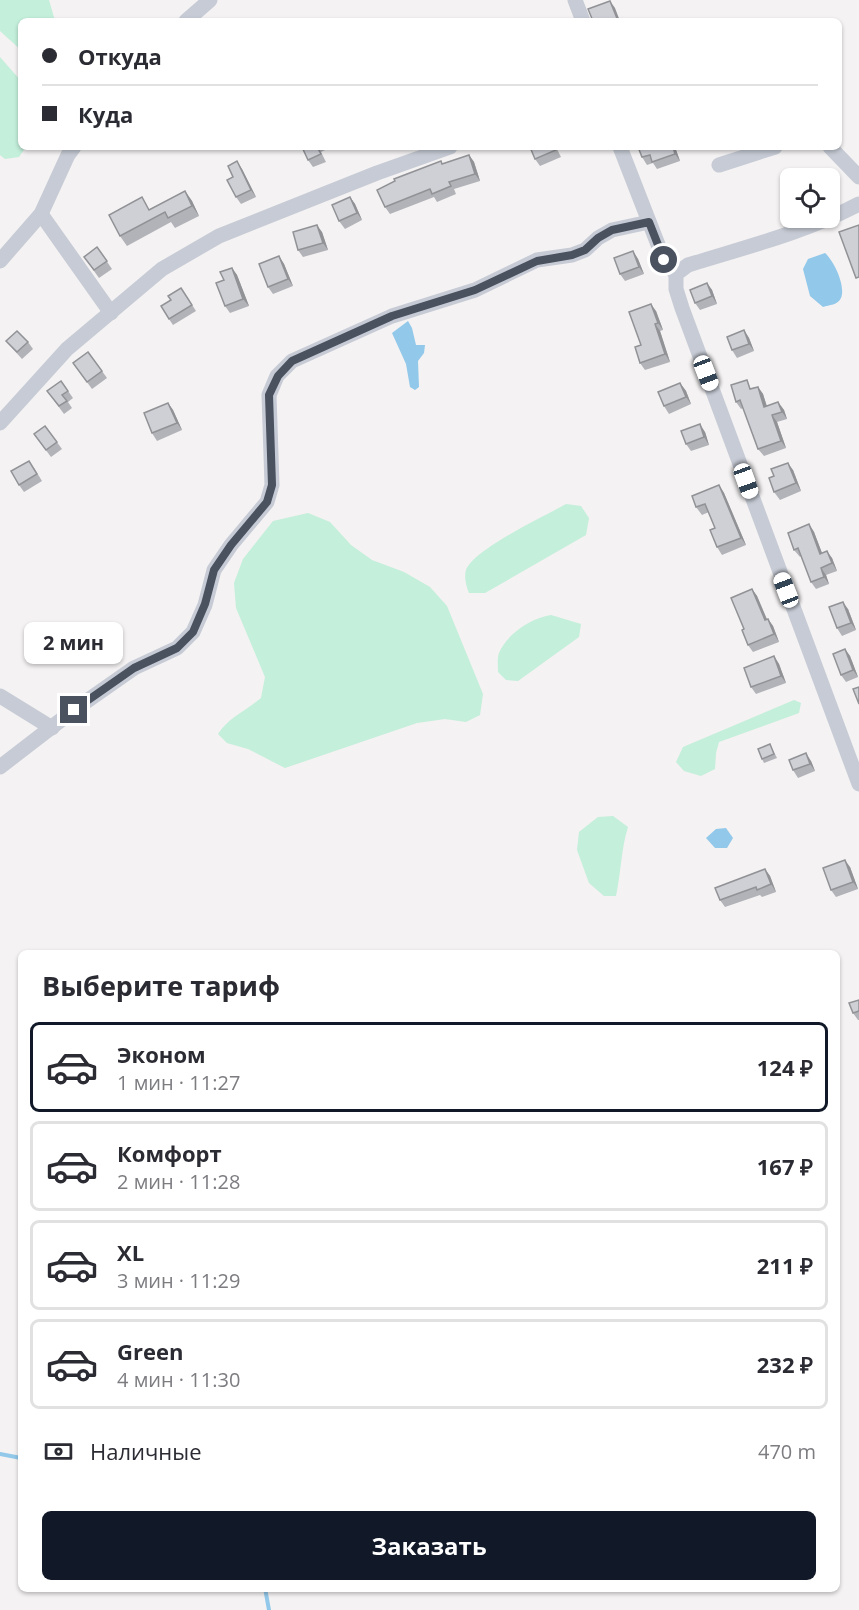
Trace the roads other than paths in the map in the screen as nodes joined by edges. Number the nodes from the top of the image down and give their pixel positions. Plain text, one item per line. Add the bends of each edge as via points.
1 (210, 0) edge
2 (575, 0) edge
3 (189, 18) edge
4 (581, 18) edge
5 (72, 150) edge
6 (442, 150) edge
7 (621, 150) edge
8 (766, 150) edge
9 (833, 150) edge
10 (719, 165) dead end
11 (859, 177) edge
12 (859, 204) edge
13 (40, 214) junction
14 (649, 222) junction
15 (0, 261) edge
16 (676, 274) junction
17 (111, 313) junction
18 (0, 423) edge
19 (0, 696) edge
20 (52, 728) junction
21 (0, 766) edge
22 (859, 784) edge

1 - 3 street
2 - 4 street
5 - 13 street
6 - 17 street via 219,236 162,269
7 - 14 street
8 - 10 street
9 - 11 street
12 - 16 street via 834,217 688,266
13 - 15 street
13 - 17 street
14 - 16 street via 664,260
14 - 20 street via 612,230 585,250 537,261 475,290 392,316 292,361 278,376 269,395 272,485 267,502 214,570 193,632 177,648 134,668
16 - 22 street via 682,308
17 - 18 street via 67,350
19 - 20 street
20 - 21 street

